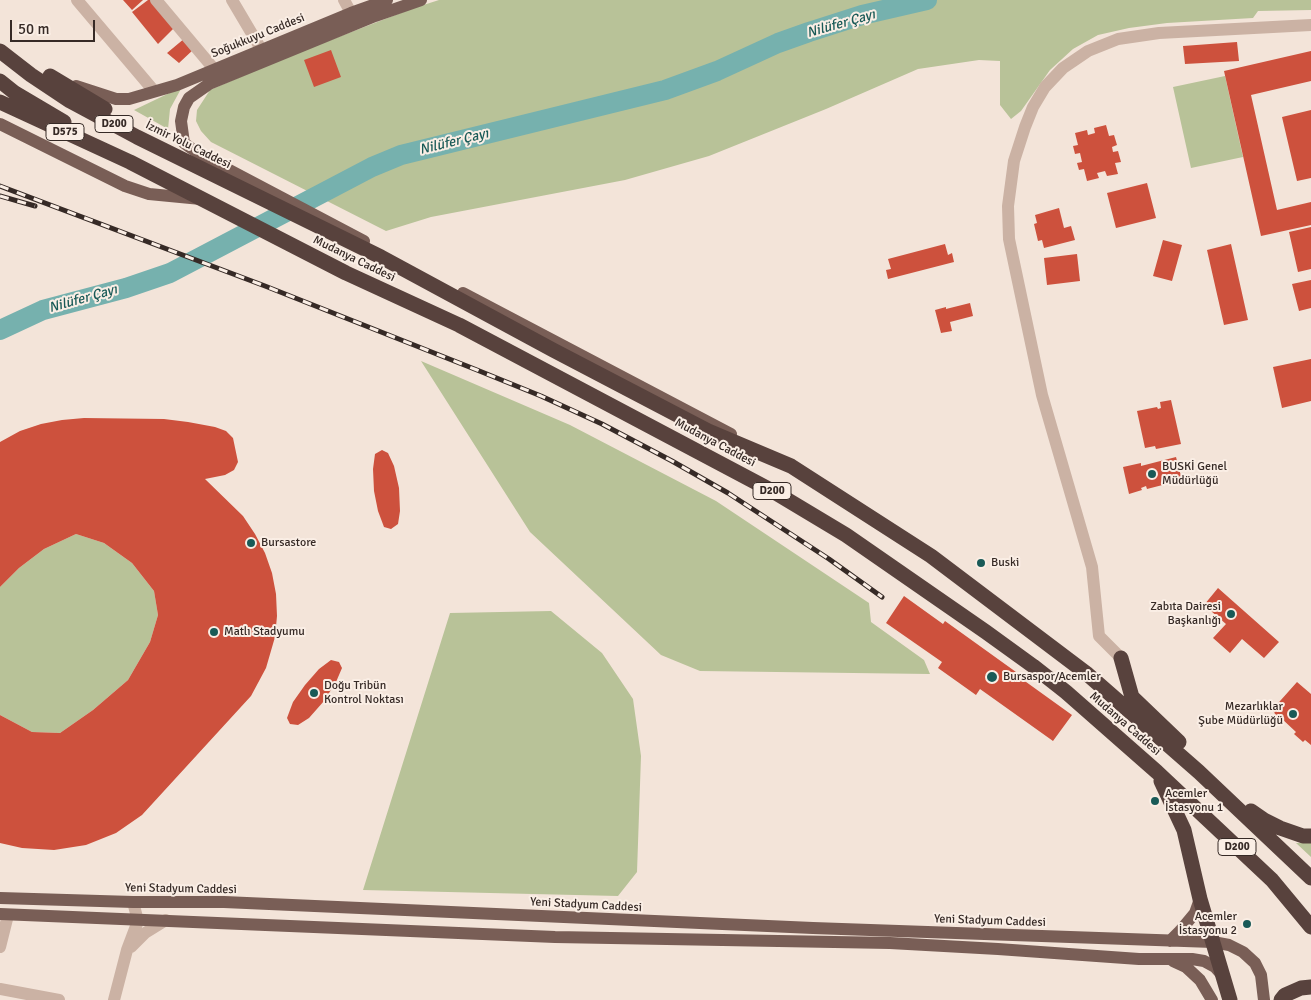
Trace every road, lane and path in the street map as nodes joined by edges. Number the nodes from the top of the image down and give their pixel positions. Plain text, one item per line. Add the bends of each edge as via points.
1 (76, 0) edge
2 (156, 0) edge
3 (232, 0) edge
4 (344, 0) edge
5 (387, 0) edge
6 (421, 0) edge
7 (351, 12) junction
8 (1311, 25) edge
9 (0, 40) edge
10 (261, 50) junction
11 (0, 51) edge
12 (214, 69) junction
13 (40, 70) junction
14 (0, 81) edge
15 (154, 91) junction
16 (0, 102) edge
17 (0, 124) edge
18 (130, 162) junction
19 (237, 182) junction
20 (208, 202) junction
21 (382, 254) junction
22 (1121, 658) joint
23 (1198, 771) junction
24 (1157, 772) junction
25 (1311, 836) edge
26 (1311, 878) edge
27 (0, 898) edge
28 (1200, 899) junction
29 (133, 902) junction
30 (4, 915) edge
31 (132, 920) junction
32 (166, 920) junction
33 (1311, 927) edge
34 (1170, 941) junction
35 (1213, 942) junction
36 (0, 947) edge
37 (127, 950) junction
38 (1168, 959) junction
39 (120, 976) junction
40 (1224, 978) junction
41 (1311, 987) edge
42 (0, 989) edge
43 (59, 1000) edge
44 (114, 1000) edge
45 (1212, 1000) edge
46 (1230, 1000) edge
47 (1264, 1000) edge
48 (1281, 1000) edge

1 - 15 street
2 - 12 street
3 - 10 street
4 - 7 street
5 - 7 main road, Soğukkuyu Caddesi
6 - 21 main road, Soğukkuyu Caddesi via 209,84 190,98 181,120 184,143 199,154
7 - 10 main road, Soğukkuyu Caddesi
8 - 22 street via 1159,33 1118,39 1088,51 1063,68 1045,87 1025,127 1014,162 1008,206 1009,239 1042,395 1092,568 1100,636
9 - 13 highway
10 - 12 main road, Soğukkuyu Caddesi
11 - 19 highway, İzmir Yolu Caddesi / D200 via 70,100 137,137
12 - 15 main road, Soğukkuyu Caddesi
13 - 15 main road, Soğukkuyu Caddesi via 116,99 129,99
13 - 19 highway
14 - 18 highway, D200
16 - 18 highway, D575
17 - 20 main road via 125,186 149,194
18 - 20 highway, Mudanya Caddesi / D200
19 - 21 highway, Mudanya Caddesi / D200
20 - 24 highway, Mudanya Caddesi / D200 via 346,273 459,325 776,493 846,535 1033,666
21 - 23 highway, Mudanya Caddesi / D200 via 553,350 708,431 791,466 930,556 1009,614 1086,673
22 - 23 highway via 1132,697 1176,738
23 - 25 highway via 1264,820 1303,836
23 - 26 highway, Mudanya Caddesi / D200
24 - 28 highway via 1184,830
24 - 33 highway, Mudanya Caddesi / D200 via 1272,880
27 - 29 main road, Yeni Stadyum Caddesi
28 - 34 main road via 1195,913
28 - 35 highway
29 - 31 street
29 - 34 main road, Yeni Stadyum Caddesi via 224,902
30 - 31 main road
30 - 36 street
31 - 32 main road
31 - 37 street
31 - 39 street
32 - 37 street
32 - 38 main road via 555,937 890,943
34 - 35 main road, Yeni Stadyum Caddesi
35 - 40 highway
35 - 47 main road, Yeni Stadyum Caddesi via 1243,952 1255,963 1262,975
37 - 39 street
38 - 40 main road via 1204,961
38 - 45 main road via 1186,967 1200,980
39 - 44 street
40 - 46 highway
41 - 48 highway via 1301,988
42 - 43 street

